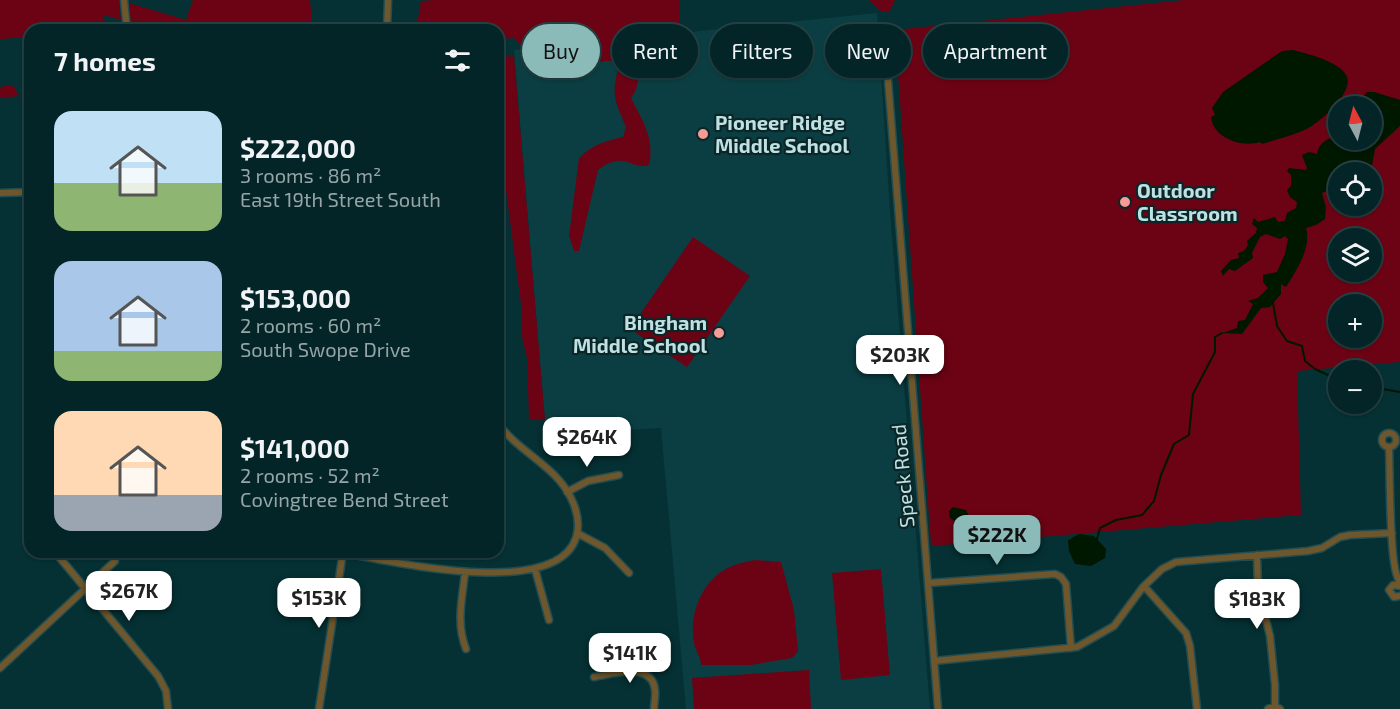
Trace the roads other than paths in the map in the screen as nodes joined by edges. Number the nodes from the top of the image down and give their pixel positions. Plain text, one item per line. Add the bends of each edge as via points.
1 (124, 0) edge
2 (388, 0) edge
3 (126, 24) edge
4 (387, 24) edge
5 (887, 78) edge
6 (24, 192) edge
7 (0, 193) edge
8 (504, 428) edge
9 (1389, 447) dead end
10 (619, 475) dead end
11 (567, 492) junction
12 (577, 533) junction
13 (1392, 533) junction
14 (1257, 555) junction
15 (60, 558) edge
16 (342, 558) edge
17 (374, 558) edge
18 (115, 561) dead end
19 (535, 569) junction
20 (465, 573) junction
21 (629, 573) dead end
22 (929, 583) junction
23 (1399, 583) edge
24 (1144, 586) junction
25 (86, 588) junction
26 (1400, 596) edge
27 (549, 620) dead end
28 (1071, 648) junction
29 (466, 649) dead end
30 (934, 661) junction
31 (0, 668) edge
32 (594, 677) dead end
33 (1274, 708) edge
34 (168, 709) edge
35 (319, 709) edge
36 (654, 709) edge
37 (938, 709) edge
38 (1197, 709) edge

1 - 3 street
2 - 4 street
5 - 22 street, Speck Road
6 - 7 street
8 - 11 street via 551,471
9 - 13 street
10 - 11 street via 588,481
11 - 12 street via 578,518
12 - 19 street via 565,555
12 - 21 street via 605,548
13 - 14 street via 1350,535 1322,548
13 - 23 street
14 - 24 street via 1176,562
14 - 33 street via 1258,589 1269,627
15 - 25 street
16 - 35 street
17 - 20 street
18 - 25 street
19 - 20 street
19 - 27 street
20 - 29 street via 459,622
22 - 28 street via 1054,574 1061,577 1066,584
22 - 30 street, Speck Road
23 - 26 street via 1391,586 1389,592
24 - 28 street via 1114,626
24 - 38 street via 1186,633
25 - 31 street
25 - 34 street via 158,676 166,691
28 - 30 street
30 - 37 street, Speck Road
32 - 36 street via 643,673 653,682

